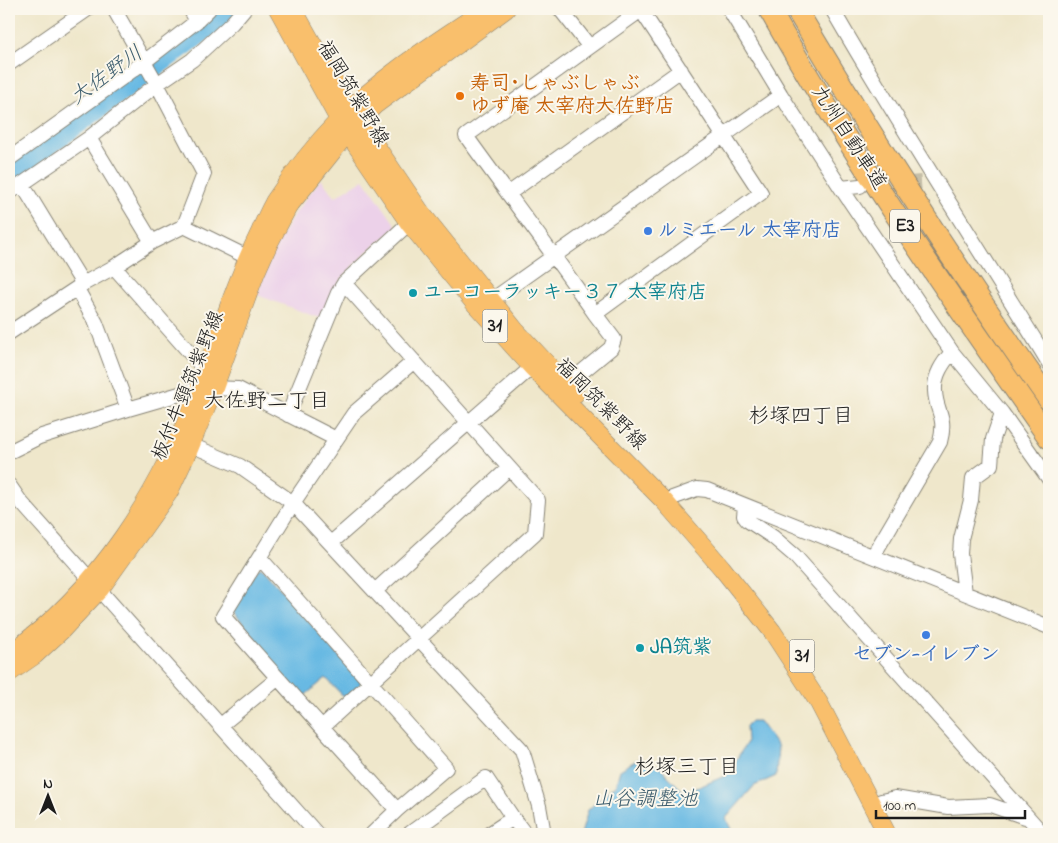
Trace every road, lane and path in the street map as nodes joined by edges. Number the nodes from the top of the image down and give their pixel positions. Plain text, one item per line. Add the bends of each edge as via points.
1 (88, 9) edge
2 (114, 9) edge
3 (209, 9) edge
4 (244, 9) edge
5 (278, 9) edge
6 (293, 9) edge
7 (486, 9) edge
8 (506, 9) edge
9 (560, 9) edge
10 (729, 9) edge
11 (769, 9) edge
12 (796, 9) edge
13 (832, 9) edge
14 (193, 15) edge
15 (589, 46) junction
16 (144, 62) junction
17 (9, 64) edge
18 (680, 70) junction
19 (157, 84) junction
20 (781, 95) junction
21 (349, 121) junction
22 (724, 135) junction
23 (89, 138) junction
24 (9, 159) edge
25 (22, 184) junction
26 (860, 186) tunnel mouth
27 (841, 188) junction
28 (9, 193) edge
29 (508, 194) junction
30 (408, 223) junction
31 (184, 226) junction
32 (152, 242) junction
33 (555, 255) junction
34 (248, 257) junction
35 (114, 267) junction
36 (464, 267) junction
37 (344, 283) junction
38 (80, 287) junction
39 (499, 295) junction
40 (595, 314) junction
41 (515, 330) junction
42 (9, 331) edge
43 (952, 352) junction
44 (414, 361) junction
45 (1049, 363) edge
46 (532, 367) junction
47 (206, 372) junction
48 (566, 384) junction
49 (206, 389) junction
50 (1049, 400) edge
51 (128, 408) junction
52 (1002, 413) junction
53 (288, 415) junction
54 (469, 423) junction
55 (1049, 438) edge
56 (336, 440) junction
57 (191, 445) junction
58 (9, 452) edge
59 (509, 468) junction
60 (1049, 479) edge
61 (9, 485) edge
62 (670, 499) junction
63 (293, 503) junction
64 (745, 506) junction
65 (331, 543) junction
66 (873, 556) junction
67 (260, 558) junction
68 (95, 584) junction
69 (375, 591) junction
70 (965, 593) junction
71 (1049, 628) edge
72 (419, 639) junction
73 (9, 654) edge
74 (9, 673) edge
75 (277, 679) junction
76 (370, 683) junction
77 (221, 725) junction
78 (323, 726) junction
79 (881, 801) junction
80 (397, 810) junction
81 (1026, 817) junction
82 (513, 818) junction
83 (317, 834) edge
84 (372, 834) edge
85 (409, 834) edge
86 (489, 834) edge
87 (525, 834) edge
88 (544, 834) edge
89 (886, 834) edge
90 (898, 834) edge
91 (1043, 834) edge

1 - 17 street
2 - 16 street
3 - 14 street
4 - 19 street via 192,60
5 - 21 main road, 福岡筑紫野線 / 31
6 - 21 main road, 福岡筑紫野線 / 31
7 - 21 main road, 板付牛頸筑紫野線 via 374,89
8 - 21 main road, 板付牛頸筑紫野線
9 - 15 street
10 - 20 street
11 - 55 highway, 九州自動車道 / E3 via 868,170
12 - 50 highway, 九州自動車道 / E3 via 983,305
13 - 45 street via 928,181 985,258
14 - 16 street
15 - 18 street via 641,10
15 - 29 street via 466,136
16 - 19 street
16 - 24 street
18 - 22 street
18 - 29 street
19 - 23 street
19 - 31 street via 204,174
20 - 22 street
20 - 27 street
21 - 30 main road, 福岡筑紫野線 / 31
21 - 34 main road, 板付牛頸筑紫野線 via 302,162 273,204
21 - 36 main road, 福岡筑紫野線 / 31
21 - 49 main road, 板付牛頸筑紫野線 via 288,207 268,243
22 - 33 street
22 - 40 street via 761,193
23 - 25 street
23 - 32 street
25 - 28 street
25 - 38 street
26 - 27 street
27 - 43 street
29 - 33 street
30 - 37 street
30 - 46 main road, 福岡筑紫野線 / 31
31 - 32 street
31 - 34 street
32 - 35 street
33 - 39 street
33 - 40 street
34 - 47 main road, 板付牛頸筑紫野線
35 - 38 street
35 - 47 street
36 - 39 street via 477,273
36 - 41 main road, 福岡筑紫野線 / 31
37 - 44 street
37 - 53 street
38 - 42 street
38 - 51 street
39 - 41 street via 519,322
40 - 48 street via 614,339 610,348
41 - 48 main road, 福岡筑紫野線 / 31
43 - 52 street
43 - 66 street via 936,379 935,391 943,419 940,442
44 - 54 street
44 - 56 street via 354,414
46 - 54 street
46 - 62 main road, 福岡筑紫野線 / 31
47 - 49 main road, 板付牛頸筑紫野線
48 - 62 main road, 福岡筑紫野線 / 31
49 - 51 street
49 - 53 street via 238,389
49 - 57 main road, 板付牛頸筑紫野線
49 - 68 main road, 板付牛頸筑紫野線 via 140,510 111,552
51 - 58 street via 39,437
52 - 60 street
52 - 70 street via 993,439 991,465 973,478 961,539
53 - 56 street
54 - 59 street
54 - 65 street
56 - 63 street
57 - 63 street via 240,466
57 - 68 main road, 板付牛頸筑紫野線 via 169,492
59 - 69 street
59 - 72 street via 538,500 535,533
61 - 68 street
62 - 64 street via 702,489
62 - 79 main road, 福岡筑紫野線 / 31 via 732,562 782,624 829,697
62 - 89 main road, 福岡筑紫野線 / 31 via 772,631 819,703
63 - 65 street
63 - 67 street
64 - 66 street
64 - 81 street via 746,520 774,537 794,555
65 - 69 street
66 - 70 street
67 - 75 street via 223,616
67 - 76 street
68 - 73 main road, 板付牛頸筑紫野線
68 - 74 main road, 板付牛頸筑紫野線 via 61,631
68 - 77 street
69 - 72 street
70 - 71 street
72 - 76 street
72 - 88 street via 522,750
75 - 77 street
75 - 78 street
76 - 78 street
76 - 80 street via 446,768
77 - 83 street
78 - 80 street
79 - 81 street via 896,798 948,807 990,805
79 - 90 main road, 福岡筑紫野線 / 31
80 - 84 street
81 - 91 street
82 - 85 street via 486,778
82 - 86 street
82 - 87 street

